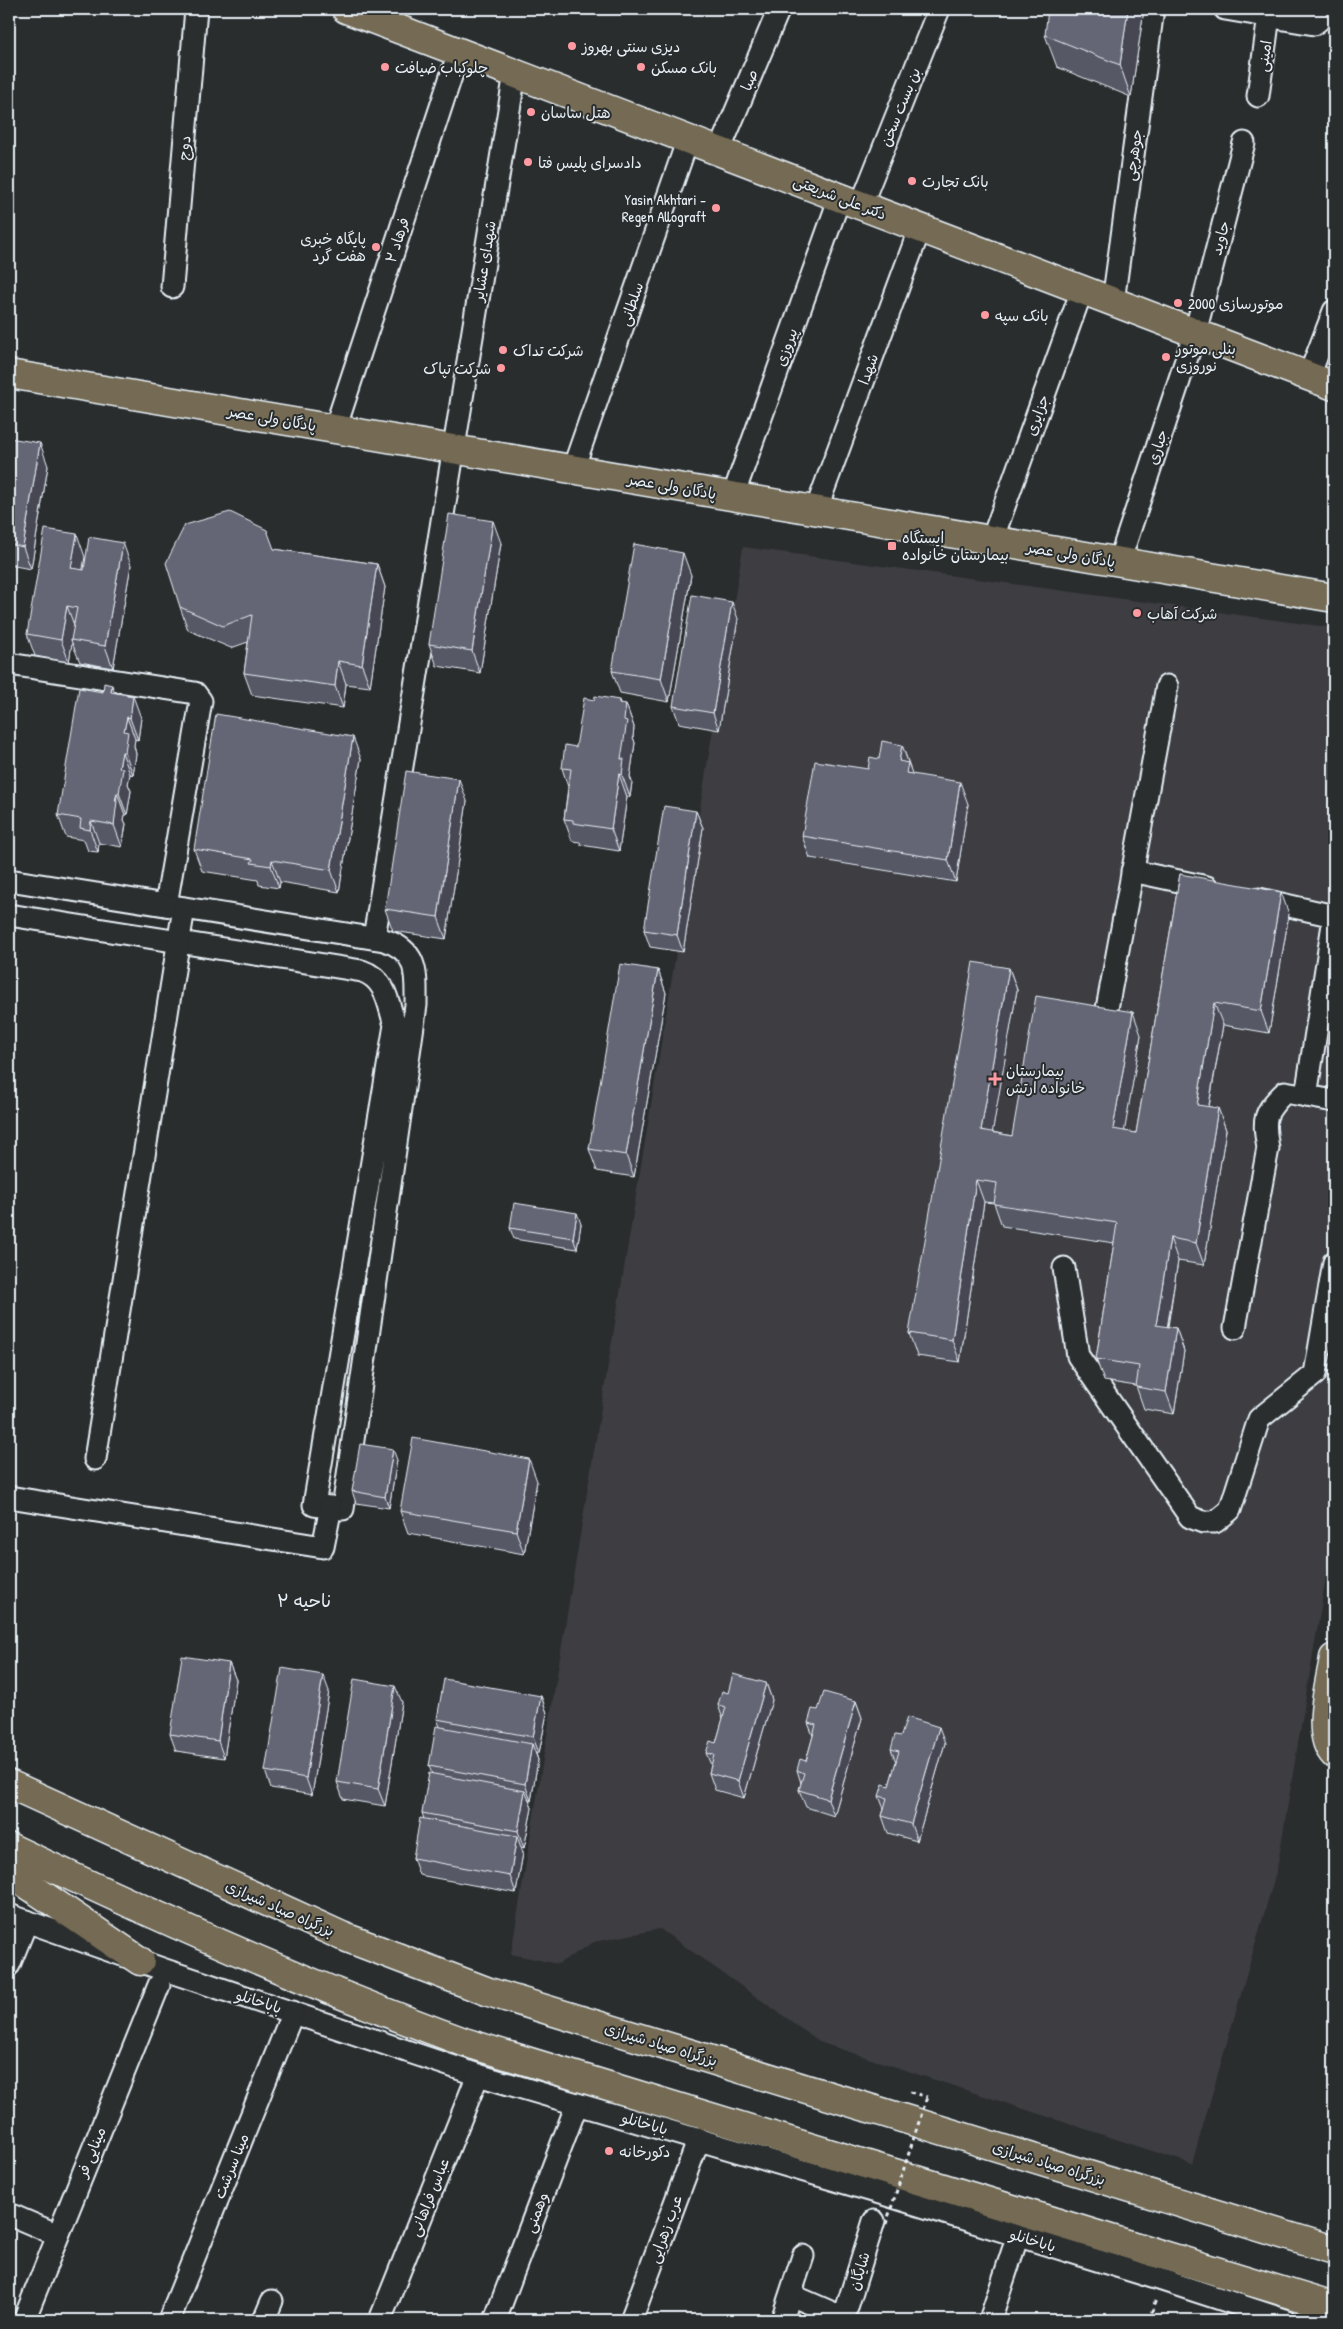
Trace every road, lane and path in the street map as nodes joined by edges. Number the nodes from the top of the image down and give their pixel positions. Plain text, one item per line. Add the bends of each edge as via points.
1 (196, 9) edge
2 (779, 9) edge
3 (939, 9) edge
4 (1153, 9) edge
5 (1225, 9) edge
6 (1321, 9) edge
7 (364, 11) edge
8 (1269, 16) junction
9 (459, 52) junction
10 (515, 73) junction
11 (1258, 96) dead end
12 (688, 140) junction
13 (1244, 143) dead end
14 (719, 151) junction
15 (850, 201) junction
16 (920, 228) junction
17 (172, 287) dead end
18 (1082, 290) junction
19 (1113, 302) junction
20 (1334, 311) edge
21 (1195, 333) junction
22 (9, 374) edge
23 (1309, 376) junction
24 (1334, 386) edge
25 (335, 429) junction
26 (454, 449) junction
27 (573, 469) junction
28 (733, 496) junction
29 (816, 510) junction
30 (992, 540) junction
31 (1119, 562) junction
32 (1334, 598) edge
33 (9, 664) edge
34 (1167, 686) dead end
35 (1132, 870) junction
36 (9, 880) edge
37 (175, 907) junction
38 (9, 915) edge
39 (1334, 917) edge
40 (374, 938) junction
41 (179, 942) junction
42 (1106, 1014) edge
43 (1306, 1096) junction
44 (1334, 1101) edge
45 (1334, 1262) edge
46 (1064, 1268) dead end
47 (1235, 1328) dead end
48 (95, 1459) dead end
49 (9, 1497) edge
50 (331, 1507) junction
51 (1334, 1658) edge
52 (1334, 1754) edge
53 (9, 1784) edge
54 (9, 1847) edge
55 (9, 1872) edge
56 (18, 1918) edge
57 (140, 1961) junction
58 (9, 1965) edge
59 (159, 1985) dead end
60 (293, 2012) junction
61 (478, 2075) junction
62 (910, 2092) dead end
63 (578, 2104) junction
64 (699, 2139) junction
65 (11, 2215) dead end
66 (880, 2222) joint
67 (58, 2235) junction
68 (1018, 2235) junction
69 (1334, 2250) edge
70 (803, 2256) dead end
71 (790, 2295) junction
72 (1334, 2307) edge
73 (843, 2319) edge
74 (24, 2320) edge
75 (169, 2320) edge
76 (380, 2320) edge
77 (494, 2320) edge
78 (631, 2320) edge
79 (782, 2320) edge
80 (990, 2320) edge
81 (1285, 2320) edge

1 - 17 street, دوج
2 - 14 street, صبا
3 - 15 street, بن بست سخن
4 - 19 street, جوهرچی
5 - 8 street
6 - 8 street via 1318,24
7 - 9 main road, دکتر علی شریعتی
8 - 11 street, امینی
9 - 10 main road, دکتر علی شریعتی
9 - 25 street, فرهاد ۲
10 - 12 main road, دکتر علی شریعتی
10 - 26 street, شهدای عشایر
12 - 14 main road, دکتر علی شریعتی
12 - 27 street, سلطانی
13 - 21 street, جاوید
14 - 15 main road, دکتر علی شریعتی
15 - 16 main road, دکتر علی شریعتی
15 - 28 street, پیروزی
16 - 18 main road, دکتر علی شریعتی
16 - 29 street, شهدا
18 - 19 main road, دکتر علی شریعتی
18 - 30 street, جزایری
19 - 21 main road, دکتر علی شریعتی
20 - 23 street
21 - 23 main road, دکتر علی شریعتی
21 - 31 street, جباری
22 - 25 main road, پادگان ولی عصر
23 - 24 main road, دکتر علی شریعتی
25 - 26 main road, پادگان ولی عصر
26 - 27 main road, پادگان ولی عصر
26 - 40 street, شهدای عشایر
27 - 28 main road, پادگان ولی عصر
28 - 29 main road, پادگان ولی عصر
29 - 30 main road, پادگان ولی عصر
30 - 31 main road, پادگان ولی عصر
31 - 32 main road, پادگان ولی عصر
33 - 37 street via 195,693 201,701
34 - 35 street
35 - 39 street
35 - 42 street
36 - 37 street
37 - 40 street
37 - 41 street
38 - 41 street
39 - 43 street
40 - 50 street via 399,944 412,960 416,1006 343,1509
41 - 48 street
41 - 50 street via 373,975 383,987 395,1025 314,1505
43 - 44 street
43 - 47 street via 1285,1092 1270,1106 1264,1126 1268,1148
45 - 46 street via 1316,1374 1259,1419 1230,1510 1215,1522 1202,1522 1190,1517 1078,1356
49 - 50 street via 323,1547
51 - 52 main road via 1324,1721 1325,1736
53 - 69 main road, بزرگراه صیاد شیرازی via 342,1936 489,1992
54 - 72 main road via 235,1951 383,2013 464,2042
55 - 57 main road
56 - 57 street, باباخانلو
56 - 58 street
57 - 60 street, باباخانلو
59 - 67 street, مینایی فر
60 - 61 street, باباخانلو
60 - 75 street, مینا سرشت
61 - 63 street, باباخانلو
61 - 76 street, عباس فراهانی
62 - 66 path, bridge via 927,2097
63 - 64 street, باباخانلو
63 - 77 street, وهمنی
64 - 68 street, باباخانلو
64 - 78 street, عرب زهرایی
65 - 67 street
66 - 73 street, شایگان
67 - 74 street, مینایی فر
68 - 80 street
68 - 81 street, باباخانلو
70 - 71 street
71 - 73 street
71 - 79 street

